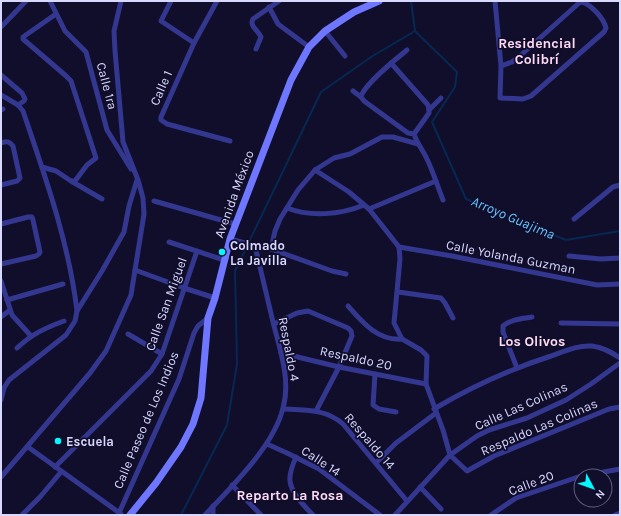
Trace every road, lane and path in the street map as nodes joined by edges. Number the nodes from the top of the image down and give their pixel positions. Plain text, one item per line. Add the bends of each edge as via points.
1 (26, 1) edge
2 (50, 1) edge
3 (121, 1) edge
4 (171, 1) edge
5 (217, 1) edge
6 (279, 1) edge
7 (379, 1) edge
8 (495, 1) edge
9 (269, 7) junction
10 (56, 14) junction
11 (1, 27) edge
12 (325, 31) junction
13 (194, 43) junction
14 (309, 47) junction
15 (256, 49) dead end
16 (407, 50) dead end
17 (345, 56) dead end
18 (391, 63) junction
19 (500, 66) junction
20 (1, 75) edge
21 (353, 91) dead end
22 (1, 95) edge
23 (362, 97) junction
24 (441, 98) dead end
25 (18, 105) junction
26 (430, 110) junction
27 (414, 134) junction
28 (230, 141) dead end
29 (1, 143) edge
30 (418, 144) junction
31 (42, 167) junction
32 (315, 170) junction
33 (138, 180) junction
34 (72, 181) junction
35 (436, 181) junction
36 (1, 185) edge
37 (620, 185) edge
38 (102, 199) dead end
39 (443, 200) dead end
40 (154, 201) dead end
41 (364, 205) junction
42 (287, 208) junction
43 (369, 210) junction
44 (574, 219) dead end
45 (1, 224) edge
46 (235, 224) junction
47 (230, 239) junction
48 (169, 242) dead end
49 (255, 246) junction
50 (399, 247) junction
51 (271, 248) junction
52 (198, 251) junction
53 (569, 256) dead end
54 (620, 258) edge
55 (224, 260) junction
56 (1, 264) edge
57 (135, 270) junction
58 (346, 274) dead end
59 (1, 280) edge
60 (63, 284) dead end
61 (620, 284) edge
62 (184, 288) junction
63 (398, 292) junction
64 (215, 298) junction
65 (7, 300) junction
66 (348, 306) dead end
67 (10, 310) junction
68 (77, 311) junction
69 (1, 317) edge
70 (532, 317) dead end
71 (208, 318) junction
72 (452, 318) dead end
73 (64, 321) dead end
74 (561, 323) dead end
75 (274, 324) junction
76 (620, 324) edge
77 (128, 334) dead end
78 (31, 336) junction
79 (402, 339) junction
80 (17, 348) dead end
81 (281, 353) junction
82 (162, 354) junction
83 (620, 358) edge
84 (620, 362) edge
85 (339, 367) junction
86 (517, 368) junction
87 (375, 374) junction
88 (426, 384) junction
89 (1, 400) edge
90 (620, 407) edge
91 (283, 409) junction
92 (316, 411) junction
93 (435, 411) junction
94 (396, 412) dead end
95 (267, 444) junction
96 (28, 447) junction
97 (450, 455) junction
98 (296, 457) junction
99 (376, 463) junction
100 (55, 467) junction
101 (61, 472) junction
102 (1, 477) edge
103 (573, 479) edge
104 (232, 485) junction
105 (420, 487) junction
106 (407, 501) junction
107 (213, 506) junction
108 (441, 509) dead end
109 (620, 513) edge
110 (120, 514) edge
111 (22, 515) edge
112 (130, 515) edge
113 (205, 515) edge
114 (213, 515) edge
115 (261, 515) edge
116 (313, 515) edge
117 (380, 515) edge
118 (395, 515) edge
119 (491, 515) edge
120 (615, 515) edge

1 - 11 street
2 - 10 street, Calle 1ra
3 - 33 street via 114,31 123,142
4 - 13 street via 162,22
5 - 13 street, Calle 1
6 - 9 street
7 - 12 street, Avenida México via 354,12
8 - 19 street
9 - 14 street via 278,24
9 - 15 street via 252,22 260,37
10 - 33 street, Calle 1ra via 65,31 86,52 107,130
10 - 34 street via 23,39 70,81 96,158 75,181
12 - 14 street, Avenida México
12 - 17 street
13 - 28 street, Calle 1 via 161,120 167,124
14 - 46 street, Avenida México via 284,95
16 - 18 street
18 - 23 street via 364,90
18 - 26 street
19 - 19 street via 500,98 523,99 531,96 604,32 604,21 589,5 582,2 521,55 512,62
20 - 25 street via 22,93 25,99
21 - 23 street
22 - 25 street
23 - 27 street via 408,133
24 - 26 street
25 - 31 street via 23,111
26 - 27 street
27 - 30 street
29 - 36 street via 10,142 13,146 20,178
30 - 32 street via 393,137 382,137 350,154 334,158
30 - 35 street
31 - 34 street via 56,171
31 - 68 street via 64,243
32 - 41 street
32 - 42 street
33 - 57 street via 144,214
33 - 68 street via 124,232
34 - 38 street
35 - 39 street
35 - 43 street
37 - 44 street via 613,187
40 - 46 street
41 - 42 street via 319,214
41 - 43 street
42 - 51 street via 275,231
43 - 50 street
45 - 56 street via 32,217 40,252 36,256
46 - 47 street, Avenida México
47 - 49 street
47 - 55 street, Avenida México
48 - 52 street
49 - 51 street
49 - 75 street, Respaldo 4
50 - 61 street, Calle Yolanda Guzman via 597,285
50 - 63 street
51 - 58 street
52 - 55 street
52 - 62 street, Calle San Miguel
53 - 54 street
55 - 64 street, Avenida México
57 - 62 street
57 - 96 street via 131,295 106,351
59 - 65 street
60 - 65 street
62 - 64 street
62 - 82 street, Calle San Miguel
63 - 72 street via 441,298
63 - 79 street via 394,323
64 - 71 street, Avenida México
65 - 67 street
66 - 79 street via 379,336
67 - 69 street
67 - 78 street
68 - 89 street via 75,321 66,334 9,380
70 - 86 street via 517,319 503,326
71 - 110 street, Calle Paseo de Los Indios via 194,333 179,379
71 - 112 street, Avenida México via 201,398 193,424 181,447
73 - 78 street
74 - 76 street
75 - 81 street, Respaldo 4
75 - 85 street via 297,313 308,311 348,328 352,336
77 - 82 street
78 - 80 street
79 - 88 street via 427,356
81 - 85 street, Respaldo 20
81 - 91 street, Respaldo 4 via 286,378
82 - 100 street, Calle San Miguel via 151,371
83 - 86 street via 594,346 579,346
84 - 97 street, Calle Las Colinas via 566,400 527,418 489,430
85 - 87 street, Respaldo 20
85 - 92 street
86 - 93 street via 455,396
87 - 88 street, Respaldo 20
87 - 94 street via 373,405 379,409
88 - 93 street
90 - 97 street, Respaldo Las Colinas via 609,409 494,456 468,471
91 - 92 street, Respaldo 14
91 - 95 street, Respaldo 4
92 - 99 street, Respaldo 14 via 333,416 343,424
93 - 97 street
93 - 99 street
95 - 98 street, Calle 14
95 - 104 street, Respaldo 4
96 - 100 street
96 - 102 street
97 - 105 street, Calle Las Colinas
98 - 116 street via 290,482 300,501
98 - 117 street, Calle 14 via 319,469
99 - 106 street, Respaldo 14
100 - 101 street
101 - 110 street
101 - 111 street
103 - 119 street, Calle 20 via 516,498
104 - 107 street, Respaldo 4
104 - 115 street
105 - 106 street, Calle Las Colinas
105 - 108 street
106 - 118 street, Calle Las Colinas
107 - 113 street, Respaldo 4
107 - 114 street
109 - 120 street

